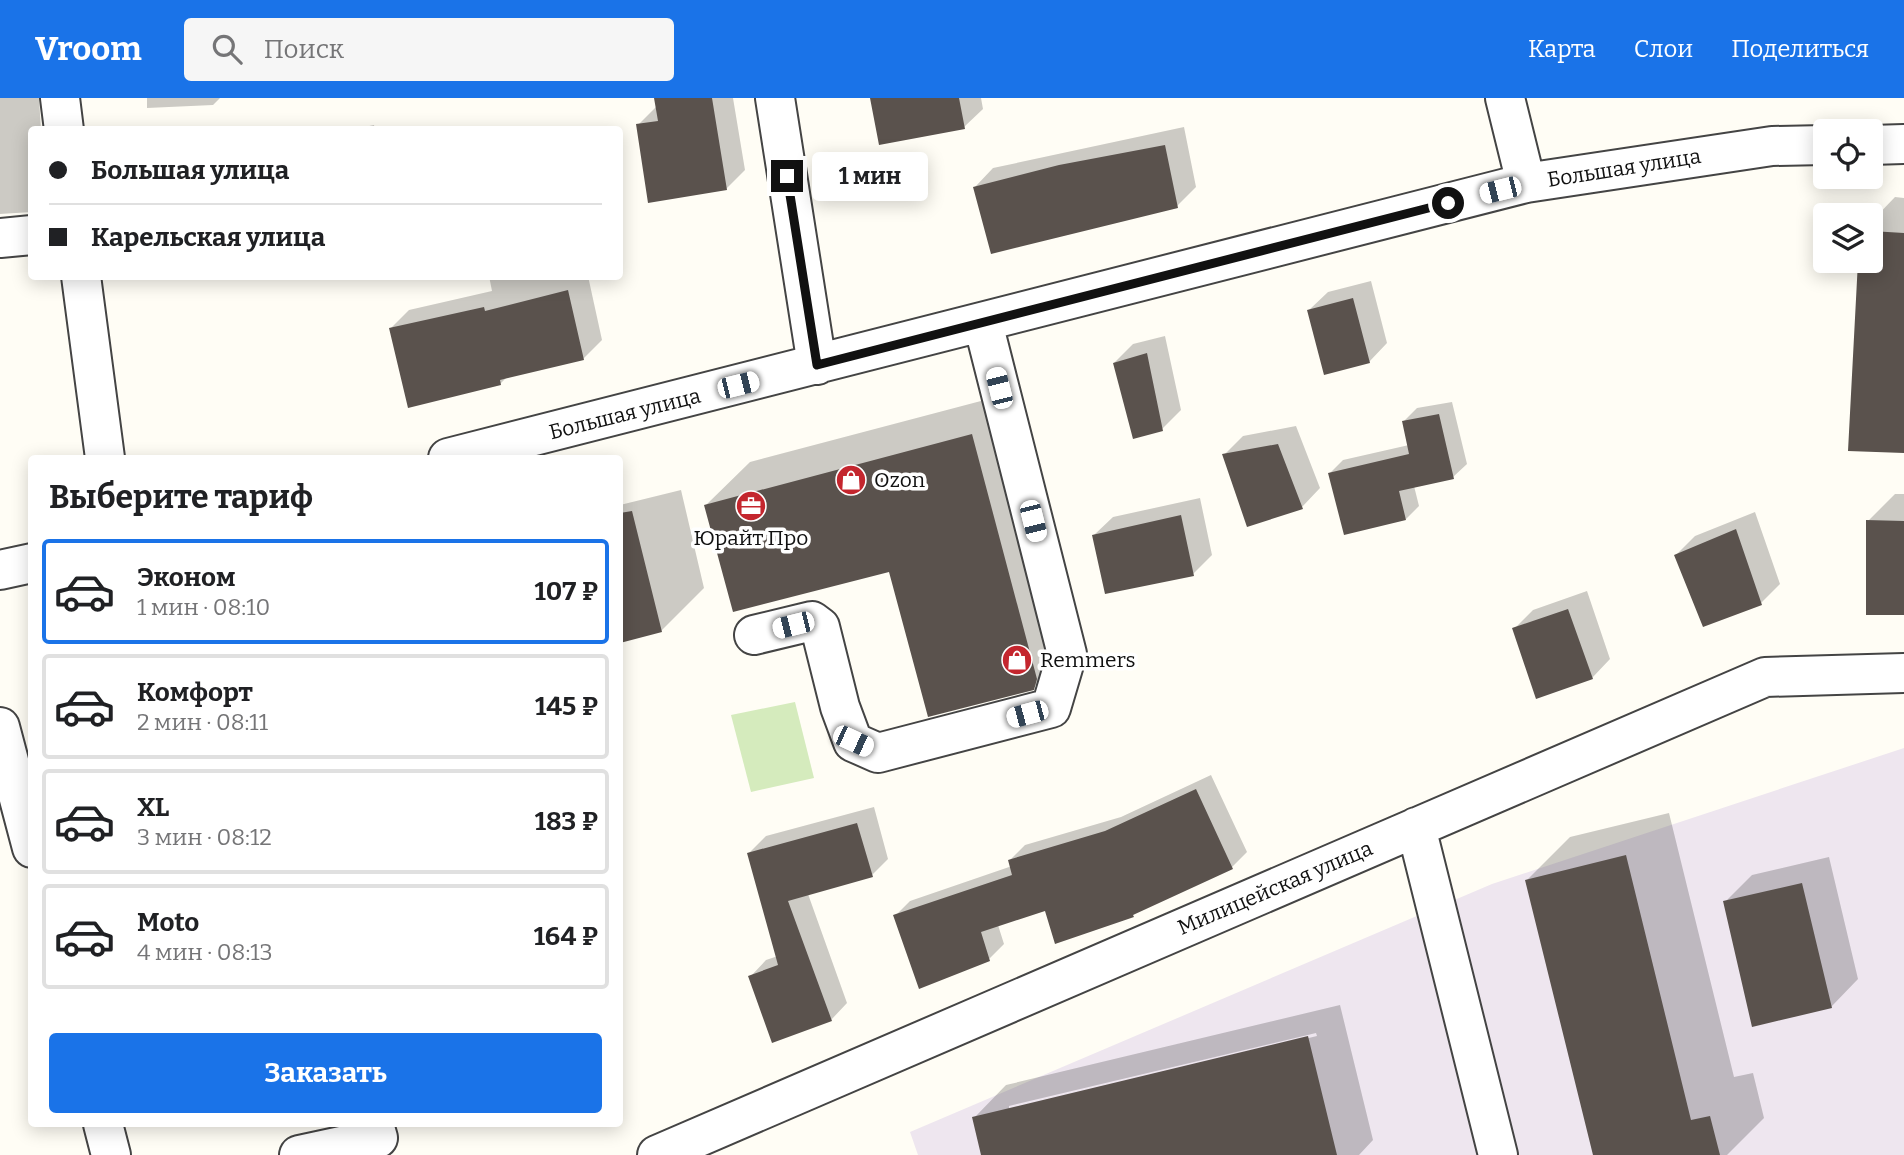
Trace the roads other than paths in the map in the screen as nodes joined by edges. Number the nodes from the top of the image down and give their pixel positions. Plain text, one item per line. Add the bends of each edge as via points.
1 (61, 98) edge
2 (775, 98) edge
3 (1505, 98) edge
4 (64, 126) edge
5 (1904, 144) edge
6 (1813, 145) edge
7 (1883, 145) edge
8 (1526, 183) junction
9 (28, 234) edge
10 (0, 238) edge
11 (82, 280) edge
12 (983, 323) junction
13 (817, 365) junction
14 (105, 455) edge
15 (460, 455) edge
16 (28, 563) edge
17 (0, 570) edge
18 (754, 635) dead end
19 (1904, 673) edge
20 (0, 727) edge
21 (1416, 827) junction
22 (28, 833) edge
23 (104, 1127) edge
24 (375, 1127) edge
25 (111, 1155) edge
26 (299, 1155) edge
27 (657, 1155) edge
28 (1498, 1155) edge

1 - 4 street
2 - 13 street
3 - 8 street
5 - 7 street
6 - 8 street, Большая улица via 1772,146
8 - 12 street, Большая улица
9 - 10 street
11 - 14 street
12 - 13 street, Большая улица
12 - 18 street via 1067,654 1051,708 878,753 853,741 820,627 812,621
13 - 15 street, Большая улица
16 - 17 street
19 - 21 street, Милицейская улица via 1765,677
20 - 22 street
21 - 27 street, Милицейская улица
21 - 28 street
23 - 25 street
24 - 26 street via 377,1138

